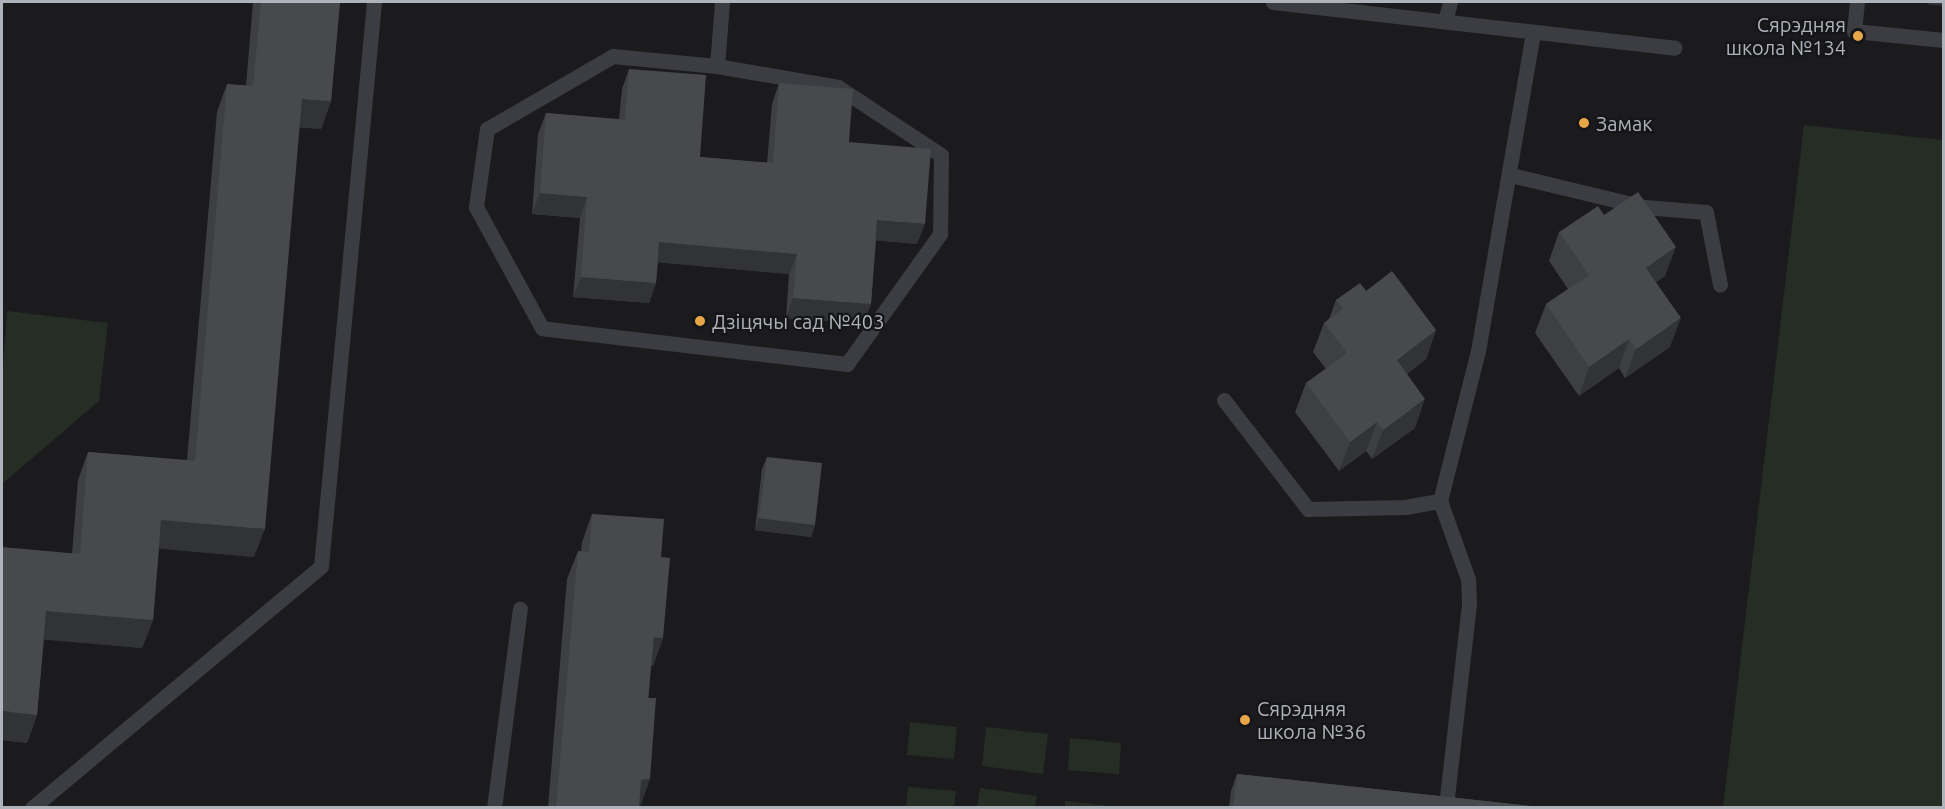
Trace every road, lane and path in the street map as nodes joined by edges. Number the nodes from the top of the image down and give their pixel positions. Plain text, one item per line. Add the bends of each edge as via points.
1 (374, 2) edge
2 (722, 2) edge
3 (1273, 2) edge
4 (1450, 2) edge
5 (1857, 2) edge
6 (1445, 21) junction
7 (1533, 32) junction
8 (1944, 40) edge
9 (1674, 48) dead end
10 (717, 66) junction
11 (1511, 175) junction
12 (1720, 285) dead end
13 (1224, 400) dead end
14 (1440, 501) junction
15 (520, 609) dead end
16 (1447, 797) edge
17 (32, 807) edge
18 (494, 807) edge

1 - 17 lane via 321,566
2 - 10 lane
3 - 6 lane
4 - 6 lane
5 - 8 lane via 1854,31
6 - 7 lane
7 - 9 lane
7 - 11 lane
10 - 10 lane via 613,56 603,61 487,129 476,207 542,328 847,364 940,234 942,155 838,87
11 - 12 lane via 1644,207 1706,212
11 - 14 lane via 1478,351
13 - 14 lane via 1308,509 1405,507
14 - 16 lane via 1468,579 1469,603
15 - 18 lane

